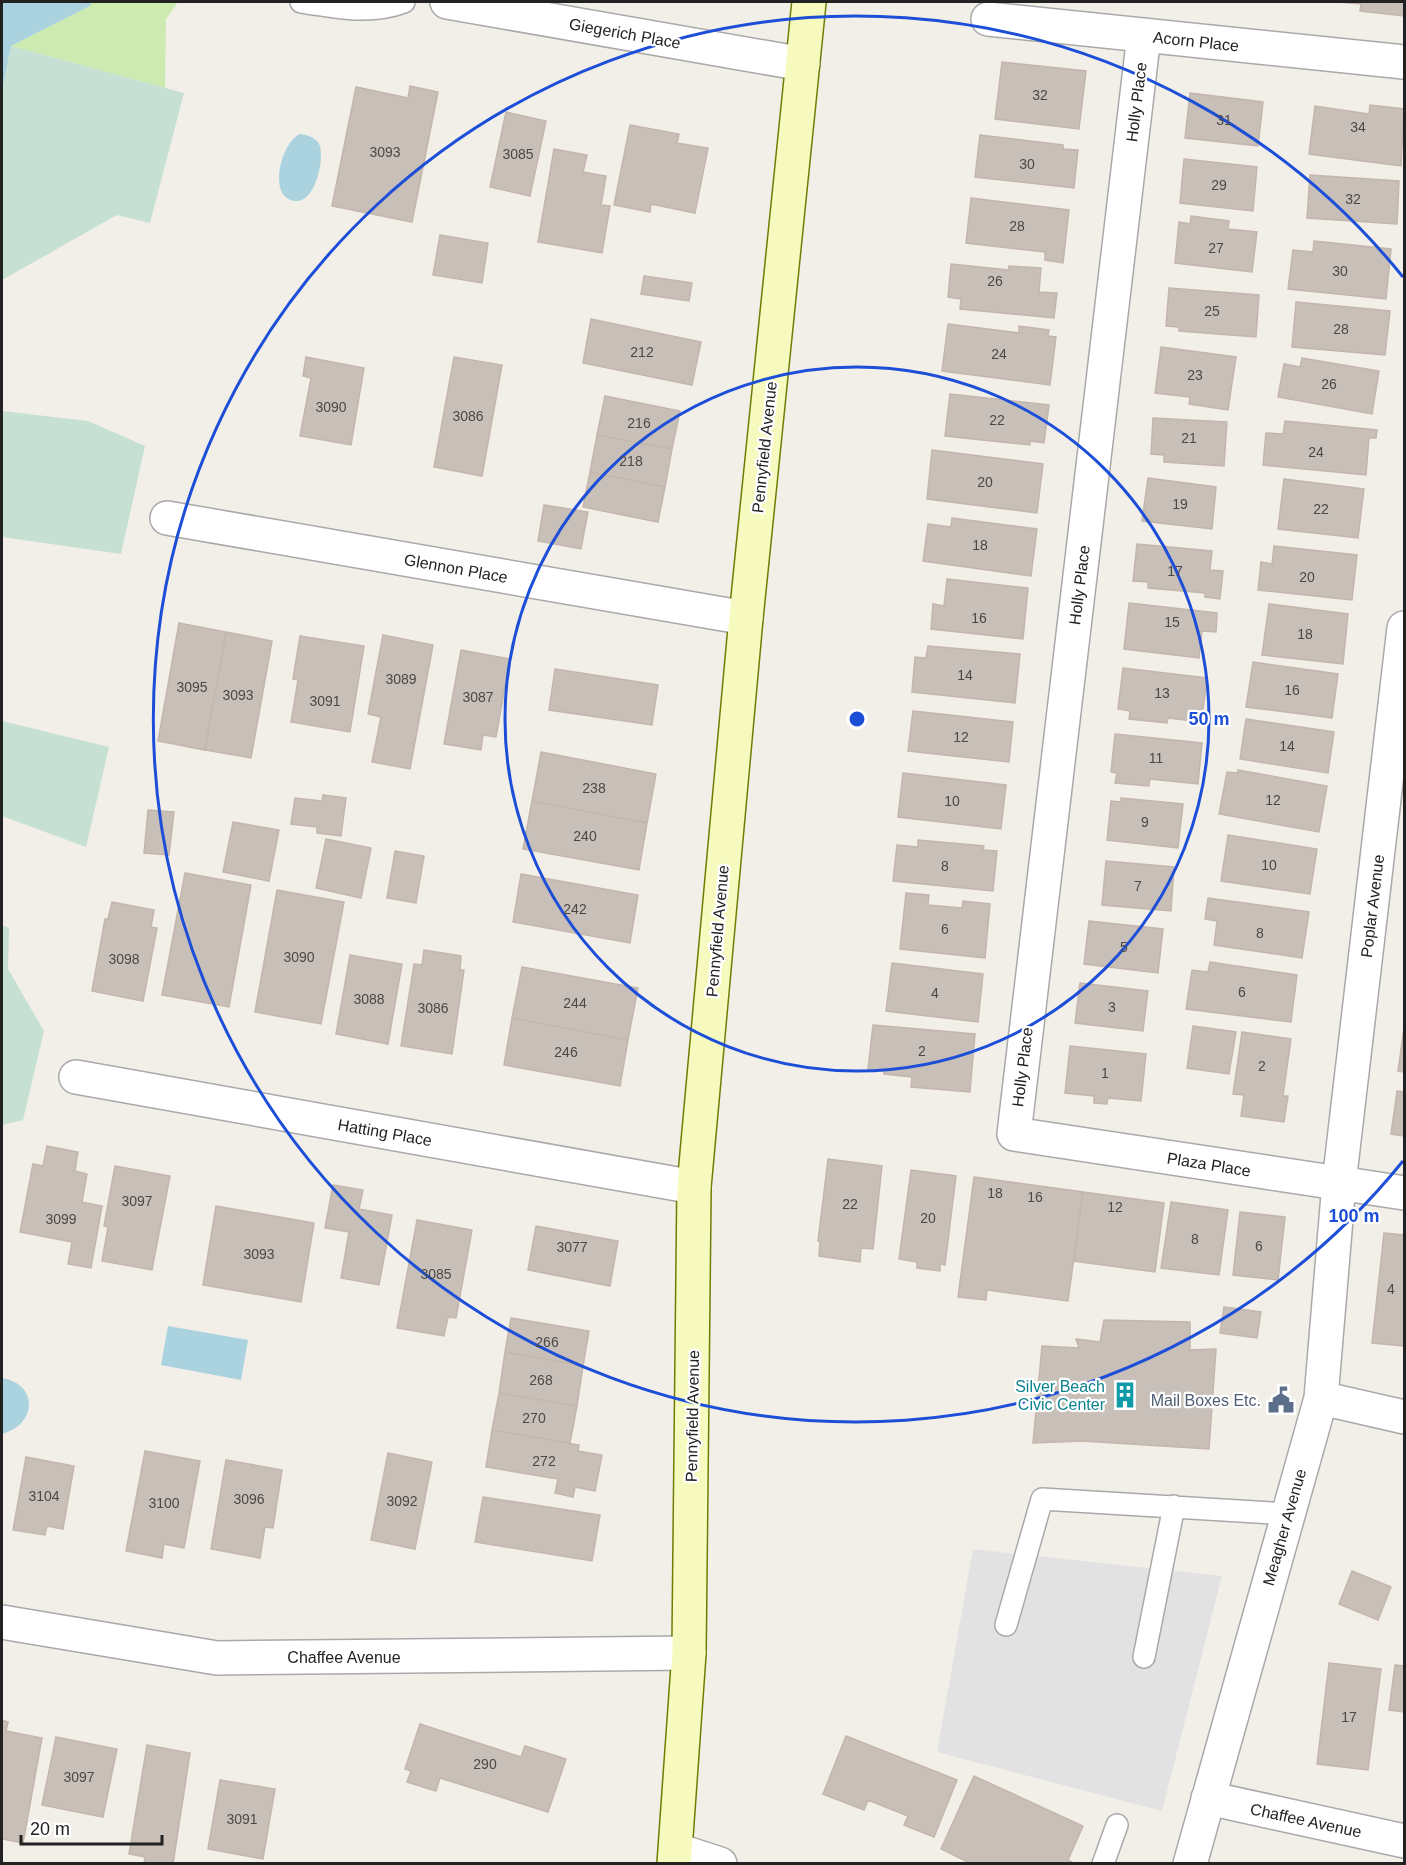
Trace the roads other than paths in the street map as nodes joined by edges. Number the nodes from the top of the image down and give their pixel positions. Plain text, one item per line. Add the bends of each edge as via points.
1 (301, 2) edge
2 (404, 2) edge
3 (447, 2) edge
4 (809, 2) edge
5 (988, 19) dead end
6 (1144, 35) junction
7 (1404, 63) edge
8 (803, 64) junction
9 (167, 518) dead end
10 (746, 618) junction
11 (1404, 628) edge
12 (76, 1077) dead end
13 (1014, 1134) joint
14 (1339, 1183) junction
15 (694, 1187) junction
16 (1404, 1193) edge
17 (1320, 1398) junction
18 (1404, 1417) edge
19 (1174, 1506) junction
20 (1288, 1514) junction
21 (2, 1622) edge
22 (1006, 1625) dead end
23 (688, 1653) junction
24 (1144, 1657) dead end
25 (1208, 1798) junction
26 (1117, 1825) dead end
27 (1404, 1841) edge
28 (675, 1857) edge
29 (720, 1863) edge
30 (1102, 1863) edge
31 (1190, 1863) edge

1 - 2 lane via 362,10
3 - 8 street, Giegerich Place
4 - 8 street, Pennyfield Avenue
5 - 6 street, Acorn Place
6 - 7 street, Acorn Place
6 - 13 street, Holly Place
8 - 10 street, Pennyfield Avenue
9 - 10 street, Glennon Place
10 - 15 street, Pennyfield Avenue
11 - 14 street, Poplar Avenue
12 - 15 street, Hatting Place
13 - 14 street, Plaza Place
14 - 16 street, Plaza Place
14 - 17 street, Meagher Avenue
15 - 23 street, Pennyfield Avenue
17 - 18 street
17 - 20 street, Meagher Avenue
19 - 20 lane
19 - 22 lane via 1042,1499
19 - 24 lane
20 - 25 street, Meagher Avenue
21 - 23 street, Chaffee Avenue via 217,1658
23 - 28 street, Pennyfield Avenue
25 - 27 street, Chaffee Avenue
25 - 31 street, Meagher Avenue
26 - 30 lane
28 - 29 street

